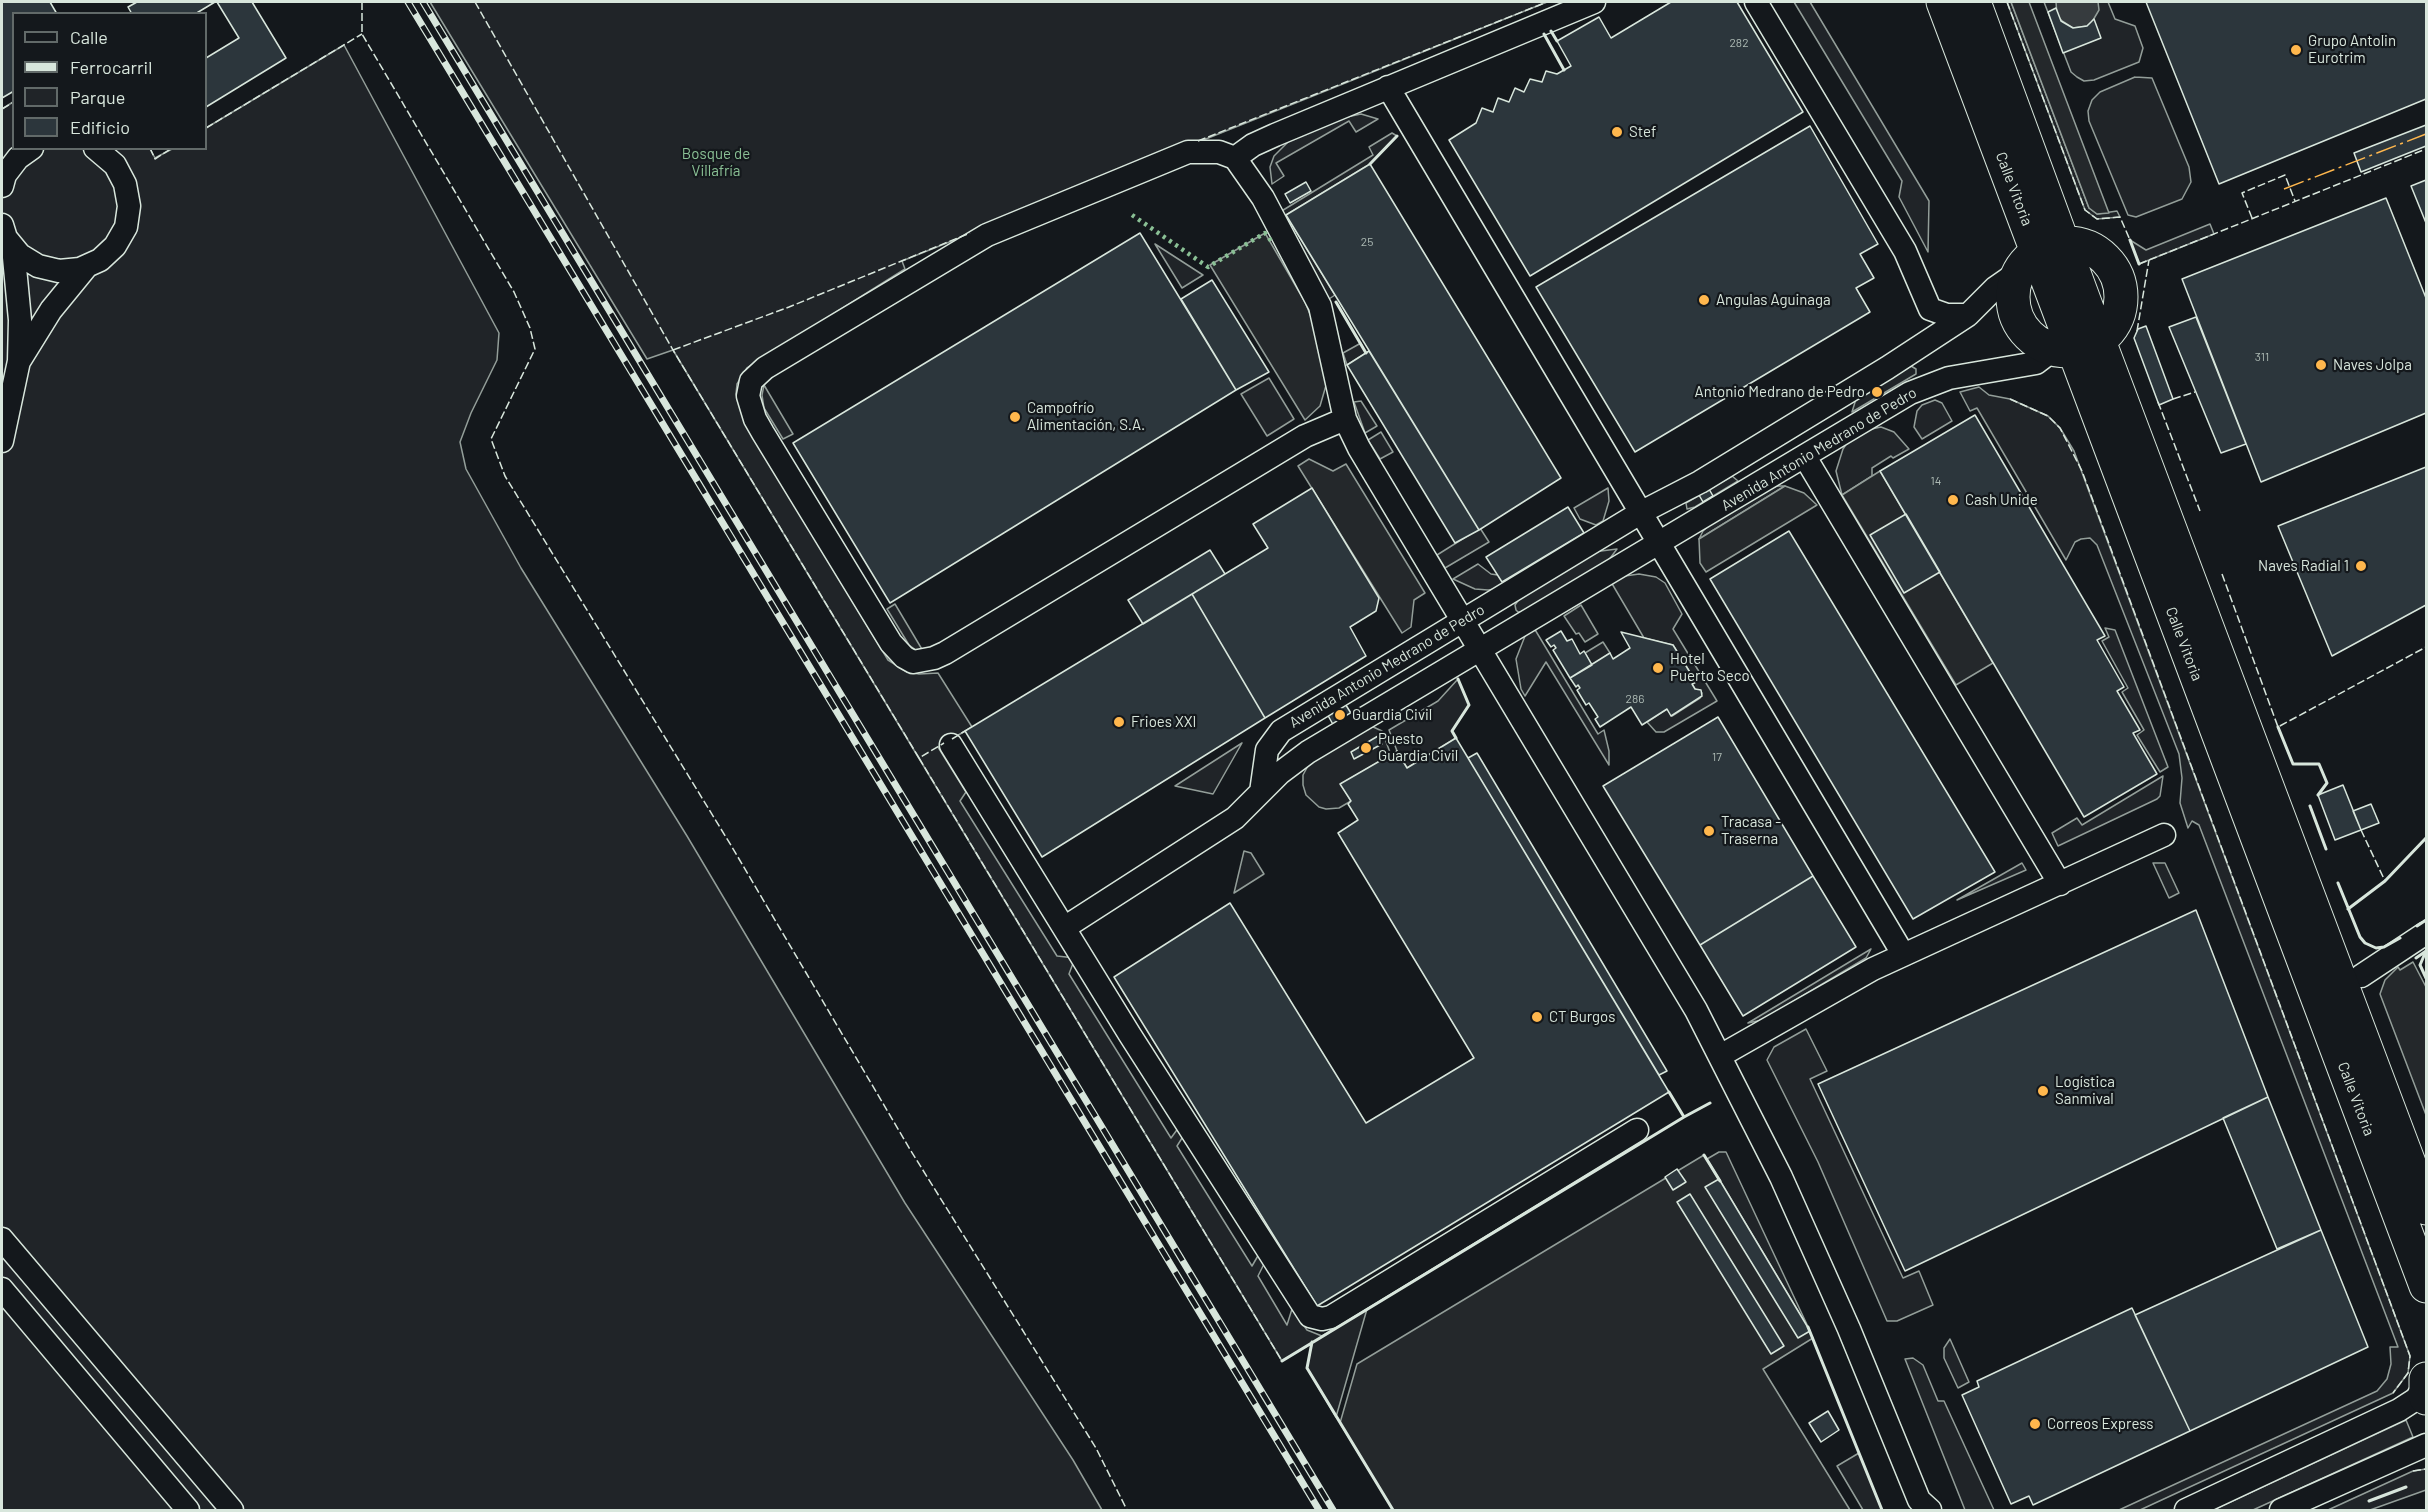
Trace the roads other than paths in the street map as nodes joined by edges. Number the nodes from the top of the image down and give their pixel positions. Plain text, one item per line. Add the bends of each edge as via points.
1 (1594, 2) edge
2 (1756, 2) edge
3 (1943, 2) edge
4 (1974, 2) edge
5 (1388, 87) junction
6 (29, 150) edge
7 (97, 150) edge
8 (1235, 158) junction
9 (2, 186) edge
10 (2, 225) edge
11 (14, 247) junction
12 (2040, 255) junction
13 (87, 266) junction
14 (1968, 315) junction
15 (2075, 347) junction
16 (19, 361) junction
17 (1345, 418) junction
18 (2, 441) edge
19 (1805, 457) junction
20 (1640, 513) junction
21 (1658, 544) junction
22 (1462, 620) junction
23 (1480, 652) junction
24 (951, 745) dead end
25 (1261, 792) junction
26 (2164, 835) dead end
27 (2060, 884) junction
28 (1064, 928) junction
29 (2427, 933) edge
30 (1903, 954) junction
31 (2361, 976) dead end
32 (1720, 1056) junction
33 (1637, 1130) dead end
34 (2427, 1208) edge
35 (2, 1239) edge
36 (2427, 1286) edge
37 (2, 1289) edge
38 (2426, 1387) edge
39 (2427, 1445) edge
40 (1923, 1507) edge
41 (188, 1510) edge
42 (232, 1510) edge
43 (2186, 1510) edge
44 (2281, 1510) edge

1 - 5 street
2 - 14 street via 1905,251 1930,309 1947,315
3 - 12 highway, Calle Vitoria
4 - 12 highway, Calle Vitoria
5 - 8 street via 1253,145
5 - 20 street
6 - 9 street via 5,175
7 - 13 street via 115,165 125,184 129,206 126,227 115,246
8 - 17 street via 1263,198 1320,306
8 - 17 street via 1220,152 1188,152 987,235 765,368 748,389 755,419 891,643 913,662 945,653 1305,436
10 - 11 street
11 - 13 street via 38,266 59,271
11 - 16 street via 21,320
12 - 14 street, Avenida Antonio Medrano de Pedro via 1995,288
12 - 15 highway
12 - 15 highway via 2013,294 2015,311 2028,335 2040,344
13 - 16 street via 51,310
14 - 20 street, Avenida Antonio Medrano de Pedro via 1700,482
15 - 19 street, Avenida Antonio Medrano de Pedro via 2036,363 1949,378 1910,393
15 - 34 highway, Calle Vitoria
15 - 36 highway, Calle Vitoria
16 - 18 street
17 - 22 street
19 - 21 street, Avenida Antonio Medrano de Pedro
19 - 27 street
20 - 21 street
20 - 22 street, Avenida Antonio Medrano de Pedro
21 - 23 street, Avenida Antonio Medrano de Pedro
21 - 30 street
22 - 23 street
22 - 25 street, Avenida Antonio Medrano de Pedro via 1281,731 1267,750
23 - 25 street, Avenida Antonio Medrano de Pedro via 1308,752
23 - 32 street
24 - 28 street
25 - 28 street via 1235,818
26 - 27 street
27 - 30 street
28 - 33 street via 1306,1312 1315,1318 1331,1317
29 - 31 street
30 - 32 street
32 - 40 street via 1810,1240
35 - 42 street
37 - 41 street
38 - 43 street via 2399,1410
39 - 44 street

